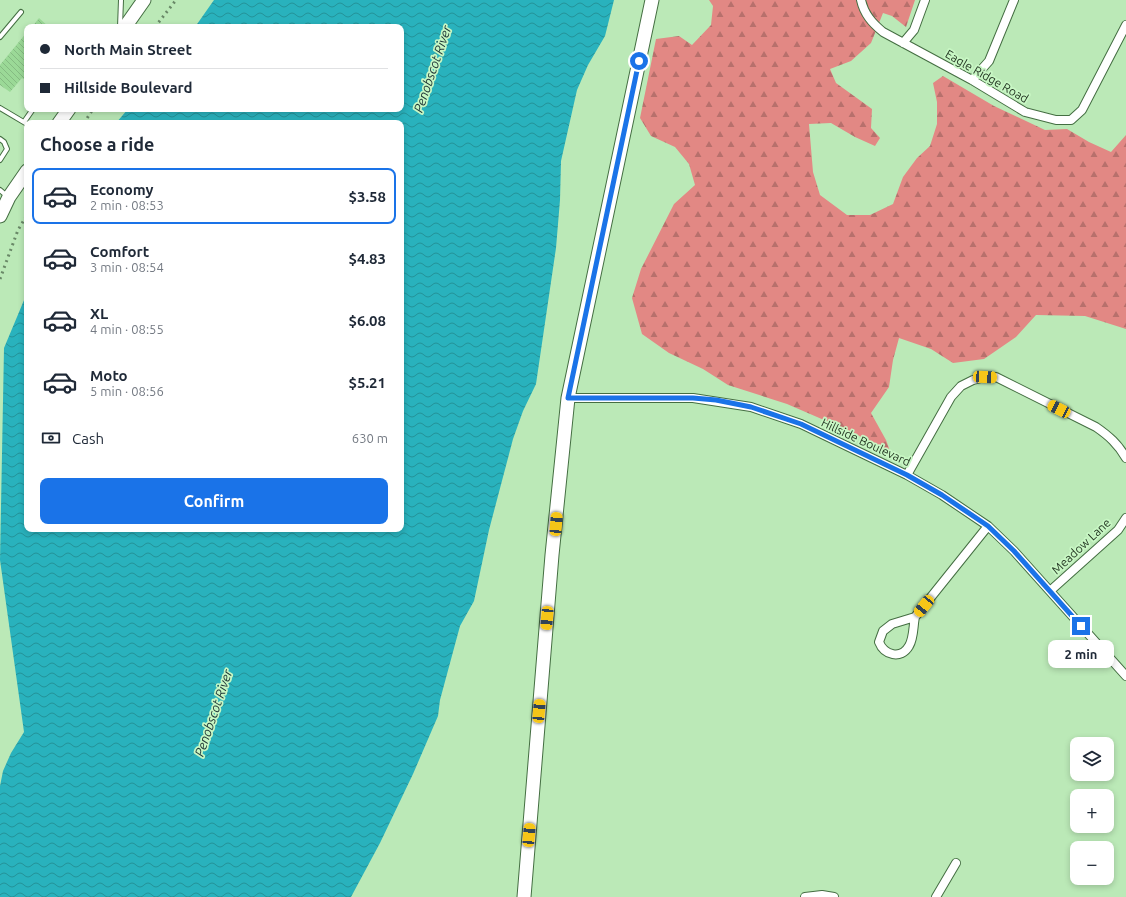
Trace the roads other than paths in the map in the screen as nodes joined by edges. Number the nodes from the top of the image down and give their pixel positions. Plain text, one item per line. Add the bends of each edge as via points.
1 (121, 0) edge
2 (144, 0) edge
3 (652, 0) edge
4 (861, 0) edge
5 (925, 0) edge
6 (1014, 0) edge
7 (21, 12) dead end
8 (120, 24) edge
9 (127, 24) edge
10 (1126, 25) edge
11 (0, 37) edge
12 (903, 43) junction
13 (972, 80) junction
14 (0, 108) edge
15 (24, 122) edge
16 (0, 139) edge
17 (0, 160) edge
18 (24, 174) edge
19 (5, 194) edge
20 (0, 216) edge
21 (568, 398) junction
22 (1126, 458) edge
23 (907, 475) junction
24 (1126, 518) edge
25 (988, 526) junction
26 (1050, 591) junction
27 (915, 617) junction
28 (1126, 676) edge
29 (956, 863) dead end
30 (524, 897) edge
31 (805, 897) edge
32 (834, 897) edge
33 (936, 897) edge

1 - 8 lane
2 - 9 main road
3 - 21 main road
4 - 12 street, Eagle Ridge Road via 866,15 873,24
5 - 12 street via 914,30
6 - 13 street via 989,61
7 - 11 lane
10 - 13 street, Eagle Ridge Road via 1082,110 1071,120 1056,120 1025,112
12 - 13 street, Eagle Ridge Road
14 - 15 lane
16 - 17 lane via 7,149
18 - 19 main road
19 - 20 main road
21 - 23 street, Hillside Boulevard via 693,398 751,407 801,424
21 - 30 main road via 552,555
22 - 23 street via 1110,437 1096,427 996,377 985,377 961,386 951,397
23 - 25 street, Hillside Boulevard
24 - 26 street, Meadow Lane via 1118,530
25 - 26 street, Hillside Boulevard
25 - 27 street
26 - 28 street, Hillside Boulevard
27 - 27 street via 892,624 883,631 879,642 887,653 896,655 909,647
29 - 33 street
31 - 32 street

